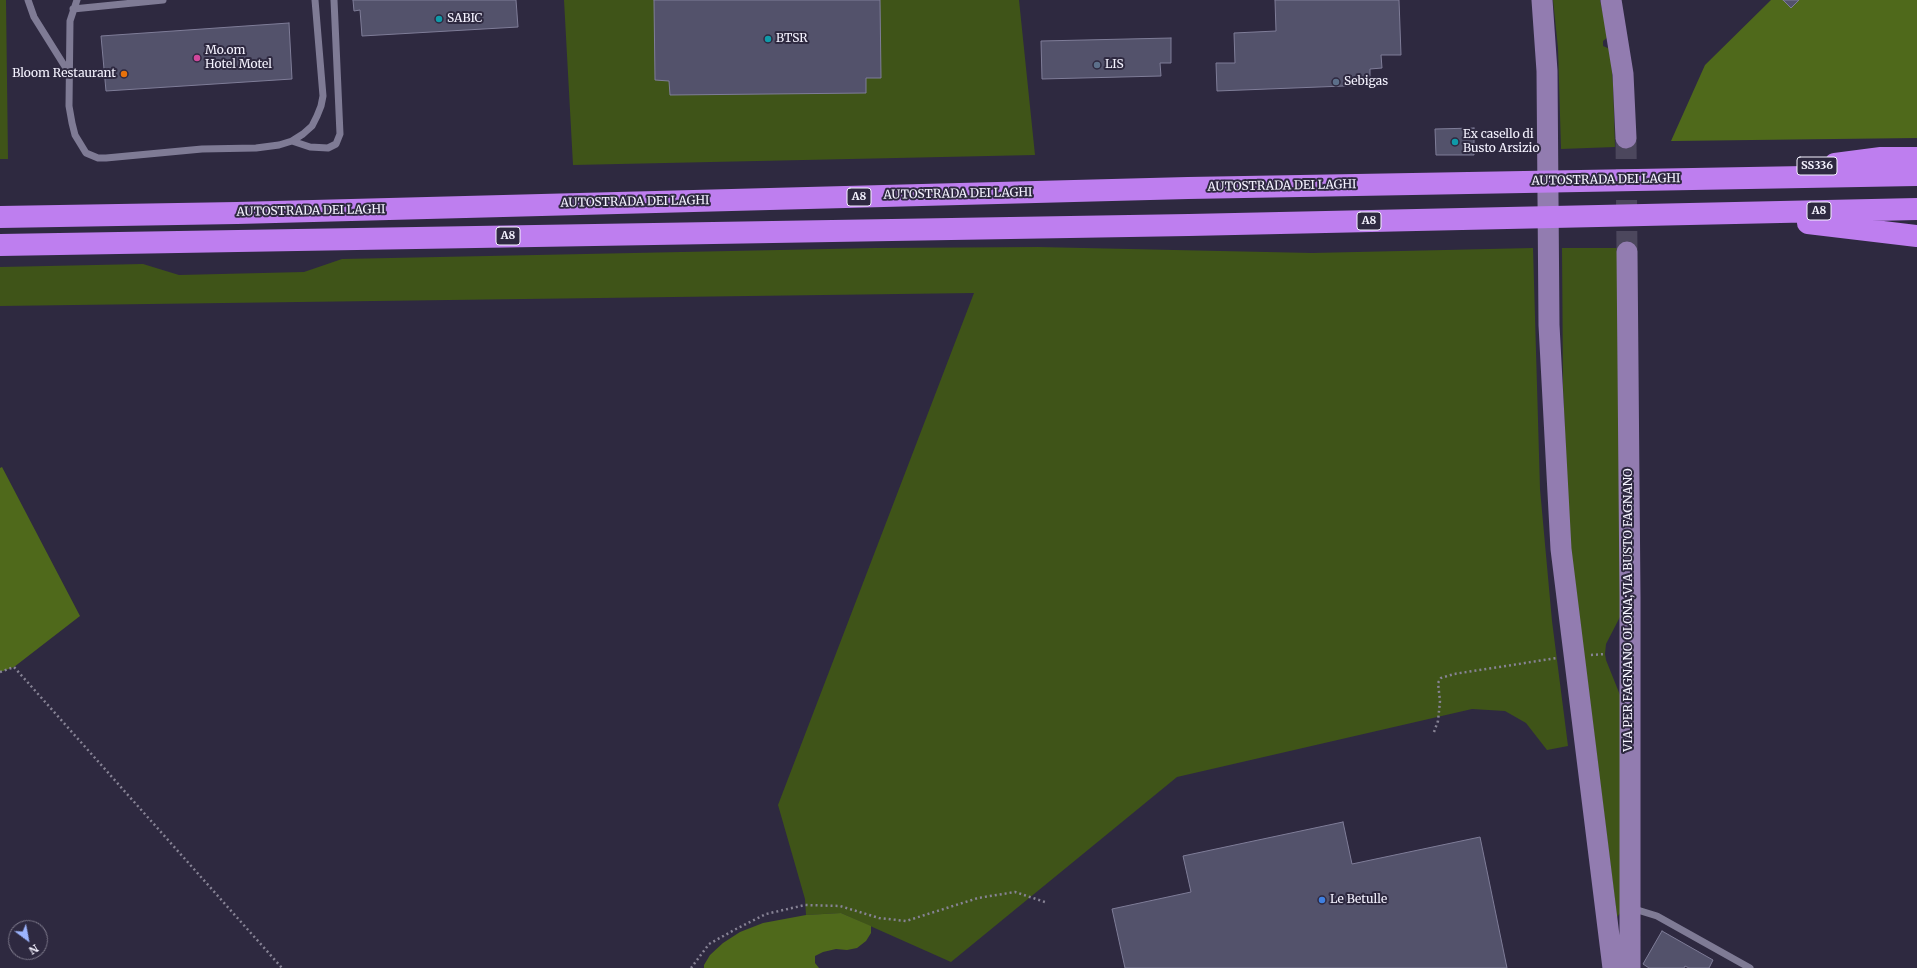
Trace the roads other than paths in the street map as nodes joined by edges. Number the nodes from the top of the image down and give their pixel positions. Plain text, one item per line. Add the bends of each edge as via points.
1 (28, 0) edge
2 (77, 0) edge
3 (163, 0) edge
4 (170, 0) edge
5 (315, 0) edge
6 (334, 0) edge
7 (1542, 0) edge
8 (1611, 0) edge
9 (73, 9) junction
10 (69, 73) junction
11 (1626, 138) tunnel mouth
12 (292, 141) junction
13 (1917, 158) edge
14 (1917, 175) edge
15 (1718, 178) junction
16 (1917, 209) edge
17 (1721, 214) junction
18 (0, 217) edge
19 (1917, 236) edge
20 (0, 245) edge
21 (1627, 252) tunnel mouth
22 (1630, 908) junction
23 (1613, 968) edge
24 (1630, 968) edge
25 (1750, 968) edge

1 - 10 lane via 34,17
2 - 9 lane
3 - 4 lane
3 - 9 lane
5 - 12 lane via 322,79 321,106 312,126
6 - 12 lane via 340,134 336,144 328,148 310,147
7 - 23 main road via 1547,71 1550,325 1561,549
8 - 11 main road via 1622,74
9 - 10 lane via 70,20
10 - 12 lane via 69,106 75,135 91,156 106,158 202,148 256,148
13 - 15 highway, SS336 via 1881,158
14 - 15 highway, AUTOSTRADA DEI LAGHI / A8
15 - 18 highway, AUTOSTRADA DEI LAGHI / A8 via 1188,188
16 - 17 highway, A8
17 - 19 highway
17 - 20 highway, A8
21 - 22 main road, VIA PER FAGNANO OLONA;VIA BUSTO FAGNANO
22 - 24 main road, VIA PER FAGNANO OLONA;VIA BUSTO FAGNANO
22 - 25 lane via 1657,916

